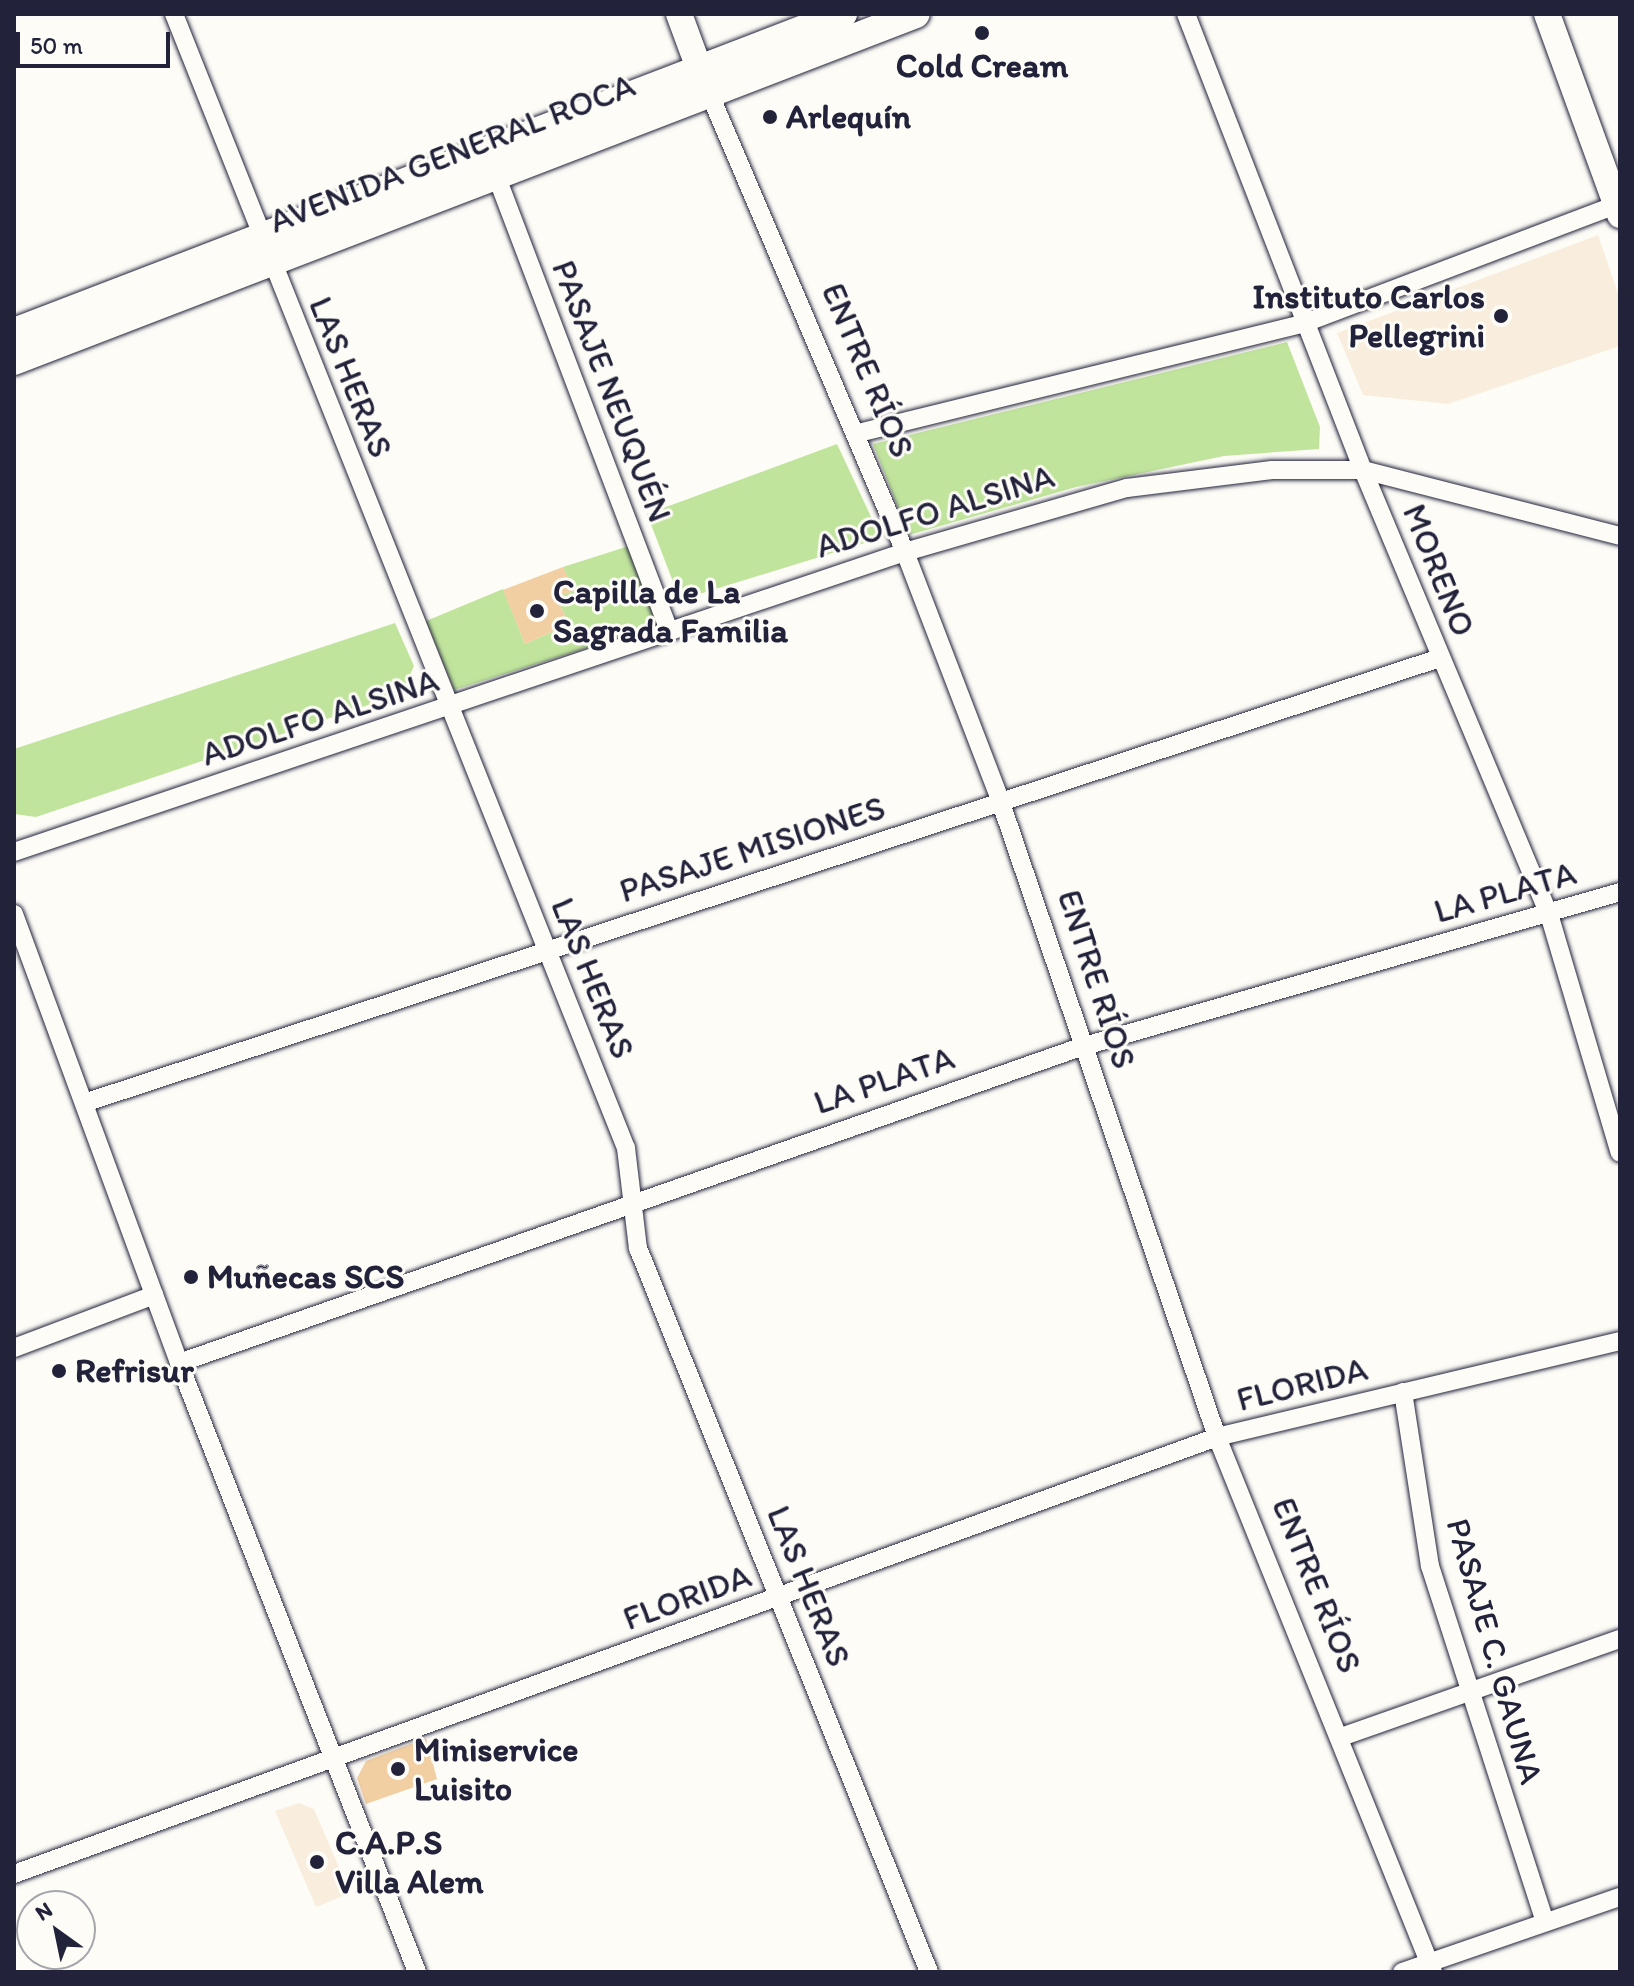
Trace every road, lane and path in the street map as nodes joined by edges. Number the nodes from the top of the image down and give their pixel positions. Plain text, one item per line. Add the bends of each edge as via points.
1 (174, 14) edge
2 (679, 14) edge
3 (843, 14) edge
4 (916, 14) edge
5 (1186, 14) edge
6 (1547, 14) edge
7 (704, 80) junction
8 (496, 175) junction
9 (1618, 210) edge
10 (266, 249) junction
11 (1305, 323) junction
12 (14, 332) edge
13 (14, 361) edge
14 (858, 433) junction
15 (1363, 470) junction
16 (1620, 536) edge
17 (905, 552) junction
18 (669, 631) junction
19 (1440, 658) junction
20 (449, 708) junction
21 (1000, 800) junction
22 (14, 852) edge
23 (1620, 892) edge
24 (14, 914) edge
25 (1549, 914) junction
26 (548, 950) junction
27 (1081, 1047) junction
28 (84, 1103) junction
29 (1620, 1153) edge
30 (633, 1200) junction
31 (154, 1295) junction
32 (1620, 1341) edge
33 (14, 1348) edge
34 (179, 1363) junction
35 (1403, 1392) junction
36 (1217, 1437) junction
37 (779, 1598) junction
38 (1620, 1639) edge
39 (1467, 1693) junction
40 (1341, 1737) junction
41 (335, 1759) junction
42 (14, 1874) edge
43 (1620, 1897) edge
44 (1545, 1922) junction
45 (1431, 1967) edge
46 (410, 1970) edge
47 (929, 1972) edge
48 (1402, 1972) edge

1 - 10 street, LAS HERAS
2 - 7 main road, ENTRE RÍOS
3 - 7 main road, AVENIDA GENERAL ROCA
4 - 7 main road, AVENIDA GENERAL ROCA
5 - 11 street, MORENO
6 - 9 main road
7 - 8 main road, AVENIDA GENERAL ROCA
7 - 10 main road, AVENIDA GENERAL ROCA
7 - 14 street, ENTRE RÍOS
8 - 10 main road, AVENIDA GENERAL ROCA
8 - 18 street, PASAJE NEUQUÉN
9 - 11 street
10 - 12 main road, AVENIDA GENERAL ROCA
10 - 13 main road, AVENIDA GENERAL ROCA
10 - 20 street, LAS HERAS
11 - 14 street
11 - 15 street, MORENO
14 - 17 street, ENTRE RÍOS
15 - 16 street, ADOLFO ALSINA
15 - 17 street, ADOLFO ALSINA via 1272,470 1127,488
15 - 19 street, MORENO
17 - 18 street, ADOLFO ALSINA
17 - 21 street, ENTRE RÍOS
18 - 20 street, ADOLFO ALSINA
19 - 21 street, PASAJE MISIONES
19 - 25 street, MORENO
20 - 22 street, ADOLFO ALSINA
20 - 26 street, LAS HERAS
21 - 26 street, PASAJE MISIONES
21 - 27 street, ENTRE RÍOS
23 - 25 street, LA PLATA
24 - 28 street
25 - 27 street, LA PLATA
25 - 29 street, MORENO
26 - 28 street, PASAJE MISIONES
26 - 30 street, LAS HERAS via 626,1148
27 - 30 street, LA PLATA
27 - 36 street, ENTRE RÍOS
28 - 31 street
30 - 34 street, LA PLATA
30 - 37 street, LAS HERAS via 638,1248
31 - 33 street
31 - 34 street
32 - 35 street, FLORIDA
34 - 41 street
35 - 36 street, FLORIDA
35 - 39 street, PASAJE C. GAUNA via 1430,1566
36 - 37 street, FLORIDA
36 - 40 street, ENTRE RÍOS
37 - 41 street, FLORIDA
37 - 47 street, LAS HERAS
38 - 39 street
39 - 40 street
39 - 44 street, PASAJE C. GAUNA
40 - 45 street, ENTRE RÍOS
41 - 42 street, FLORIDA
41 - 46 street
43 - 44 street
44 - 45 street
45 - 48 street

